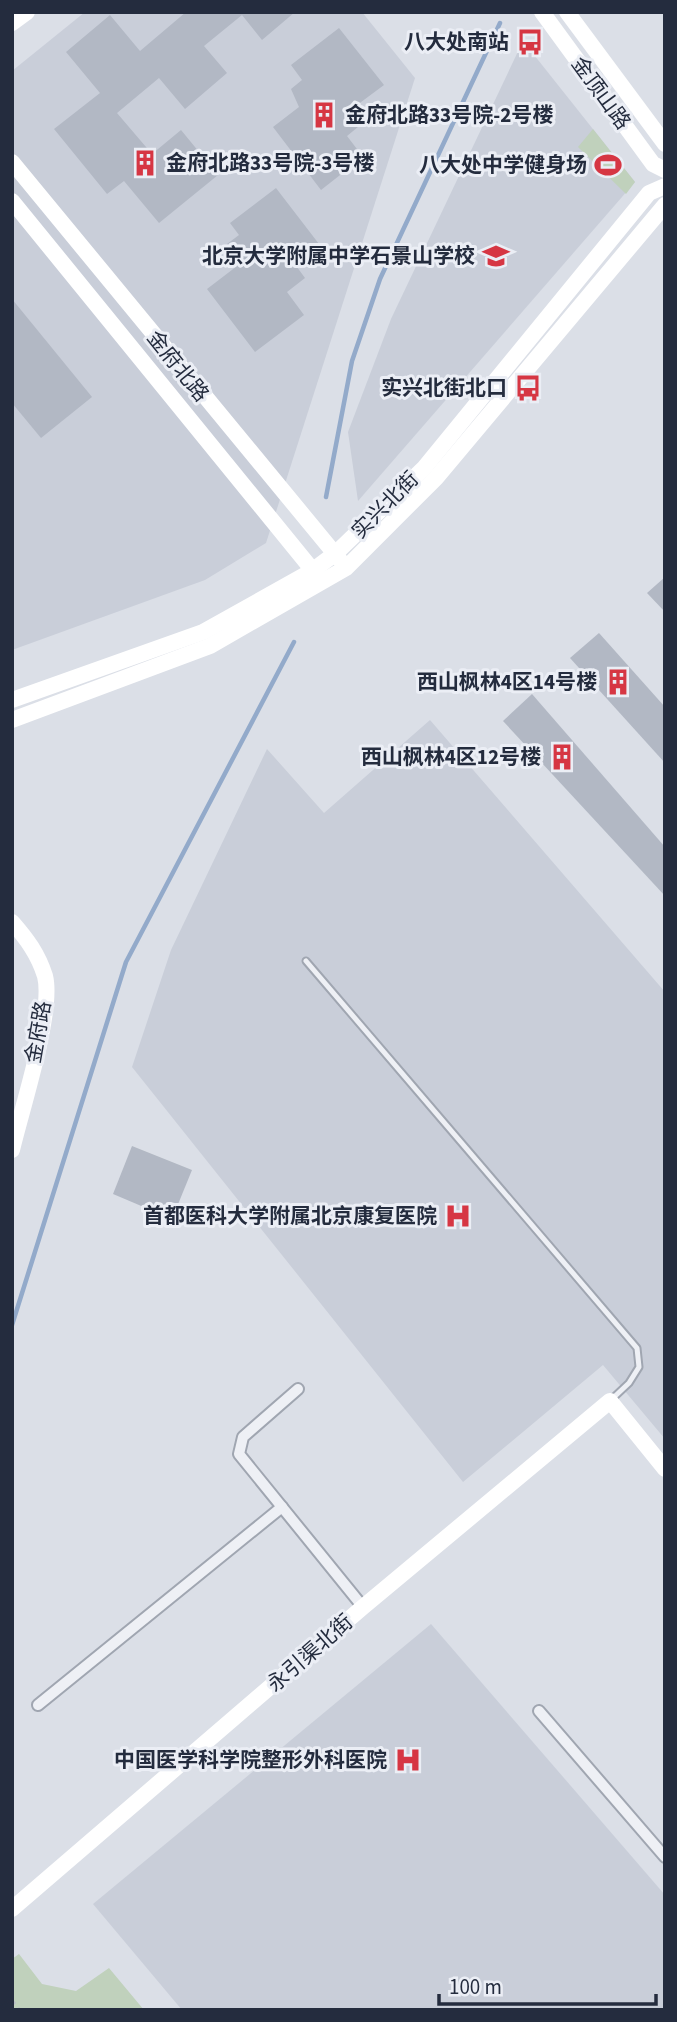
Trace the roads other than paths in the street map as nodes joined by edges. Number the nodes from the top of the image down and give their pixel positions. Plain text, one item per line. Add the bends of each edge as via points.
1 (27, 12) edge
2 (542, 12) edge
3 (567, 12) edge
4 (12, 23) edge
5 (665, 144) edge
6 (12, 162) edge
7 (665, 170) edge
8 (665, 186) edge
9 (12, 201) edge
10 (665, 205) edge
11 (336, 553) junction
12 (346, 568) junction
13 (317, 577) junction
14 (12, 700) edge
15 (12, 720) edge
16 (12, 922) edge
17 (306, 961) dead end
18 (12, 1150) edge
19 (298, 1390) dead end
20 (610, 1401) junction
21 (665, 1469) edge
22 (282, 1507) junction
23 (363, 1607) junction
24 (38, 1704) dead end
25 (539, 1711) dead end
26 (665, 1857) edge
27 (12, 1909) edge

1 - 4 main road
2 - 7 main road, 金顶山路 via 653,164
3 - 5 main road, 金顶山路
6 - 11 main road, 金府北路
8 - 11 main road, 实兴北街 via 649,193 424,468
9 - 13 main road, 金府北路
10 - 12 main road, 实兴北街 via 436,478
11 - 12 main road, 金府北路
11 - 13 main road, 实兴北街
12 - 13 main road, 实兴北街
13 - 14 main road, 实兴北街 via 203,632
13 - 15 main road, 实兴北街 via 210,646
16 - 18 main road, 金府路 via 33,946 46,979 45,1011
17 - 20 lane via 636,1348 639,1367
19 - 22 street via 239,1445 246,1465
20 - 21 main road
20 - 23 main road, 永引渠北街
22 - 23 street
22 - 24 street
23 - 27 main road, 永引渠北街
25 - 26 street

